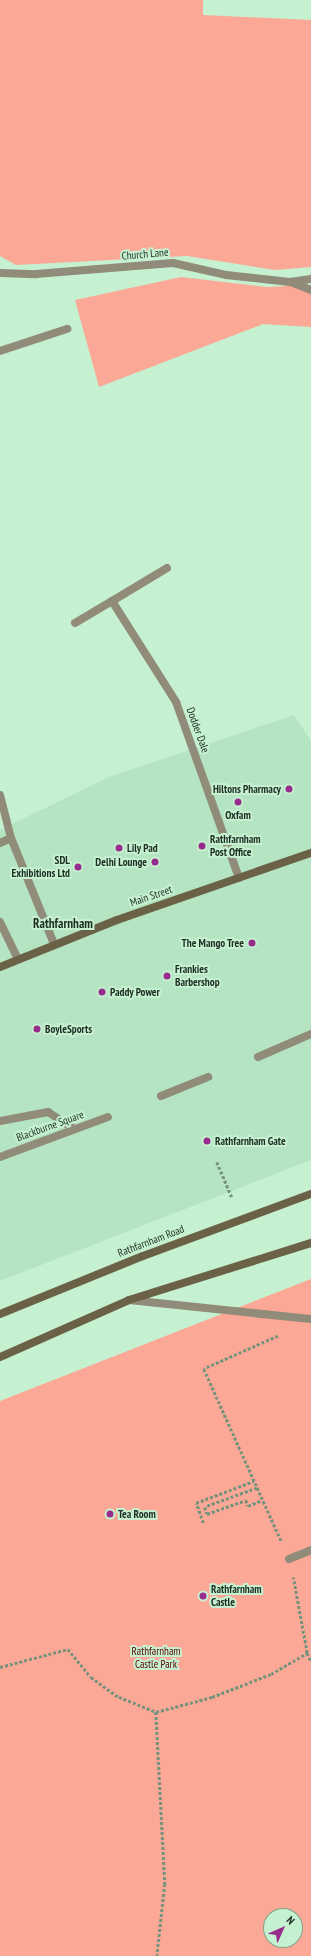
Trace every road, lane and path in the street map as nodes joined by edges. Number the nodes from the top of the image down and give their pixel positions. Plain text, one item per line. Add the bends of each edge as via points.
1 (0, 273) edge
2 (311, 279) edge
3 (290, 282) junction
4 (311, 290) edge
5 (66, 329) dead end
6 (0, 351) edge
7 (167, 568) dead end
8 (112, 601) junction
9 (75, 623) dead end
10 (0, 795) edge
11 (11, 838) junction
12 (0, 843) edge
13 (311, 853) edge
14 (239, 878) junction
15 (0, 922) edge
16 (54, 944) junction
17 (18, 959) junction
18 (0, 967) edge
19 (311, 1034) edge
20 (258, 1057) dead end
21 (208, 1077) dead end
22 (161, 1096) dead end
23 (108, 1117) dead end
24 (0, 1121) edge
25 (74, 1129) junction
26 (0, 1157) edge
27 (217, 1162) dead end
28 (311, 1194) edge
29 (232, 1197) dead end
30 (311, 1243) edge
31 (129, 1300) junction
32 (0, 1314) edge
33 (293, 1318) junction
34 (311, 1319) edge
35 (0, 1357) edge
36 (254, 1481) junction
37 (257, 1488) junction
38 (262, 1500) junction
39 (203, 1523) dead end
40 (311, 1550) edge
41 (289, 1559) junction
42 (307, 1653) junction
43 (311, 1662) edge
44 (0, 1667) edge
45 (156, 1712) junction
46 (157, 1956) edge

1 - 3 street, Church Lane via 36,274 173,263 226,275
2 - 3 street, Church Lane
3 - 4 street, Church Lane
5 - 6 street
7 - 8 street
8 - 9 street
8 - 14 street, Dodder Dale via 176,702
10 - 11 street
11 - 12 street
11 - 16 street
13 - 14 main road, Main Street
14 - 16 main road, Main Street
15 - 17 street
16 - 17 main road, Main Street
17 - 18 main road, Main Street
19 - 20 street
21 - 22 street
23 - 25 street, Blackburne Square
24 - 25 street via 48,1112
25 - 26 street, Blackburne Square
27 - 29 path
28 - 32 main road, Rathfarnham Road via 143,1256
30 - 31 main road
31 - 33 street
31 - 35 main road
33 - 34 street
33 - 36 path via 288,1332 204,1369
36 - 37 path
36 - 39 path via 196,1503
37 - 38 path
37 - 38 path via 205,1508 207,1514 246,1500 248,1506
38 - 41 path
40 - 41 street
41 - 42 path
42 - 43 path
42 - 45 path via 263,1677
44 - 45 path via 68,1649 91,1677 119,1697
45 - 46 path via 165,1884

